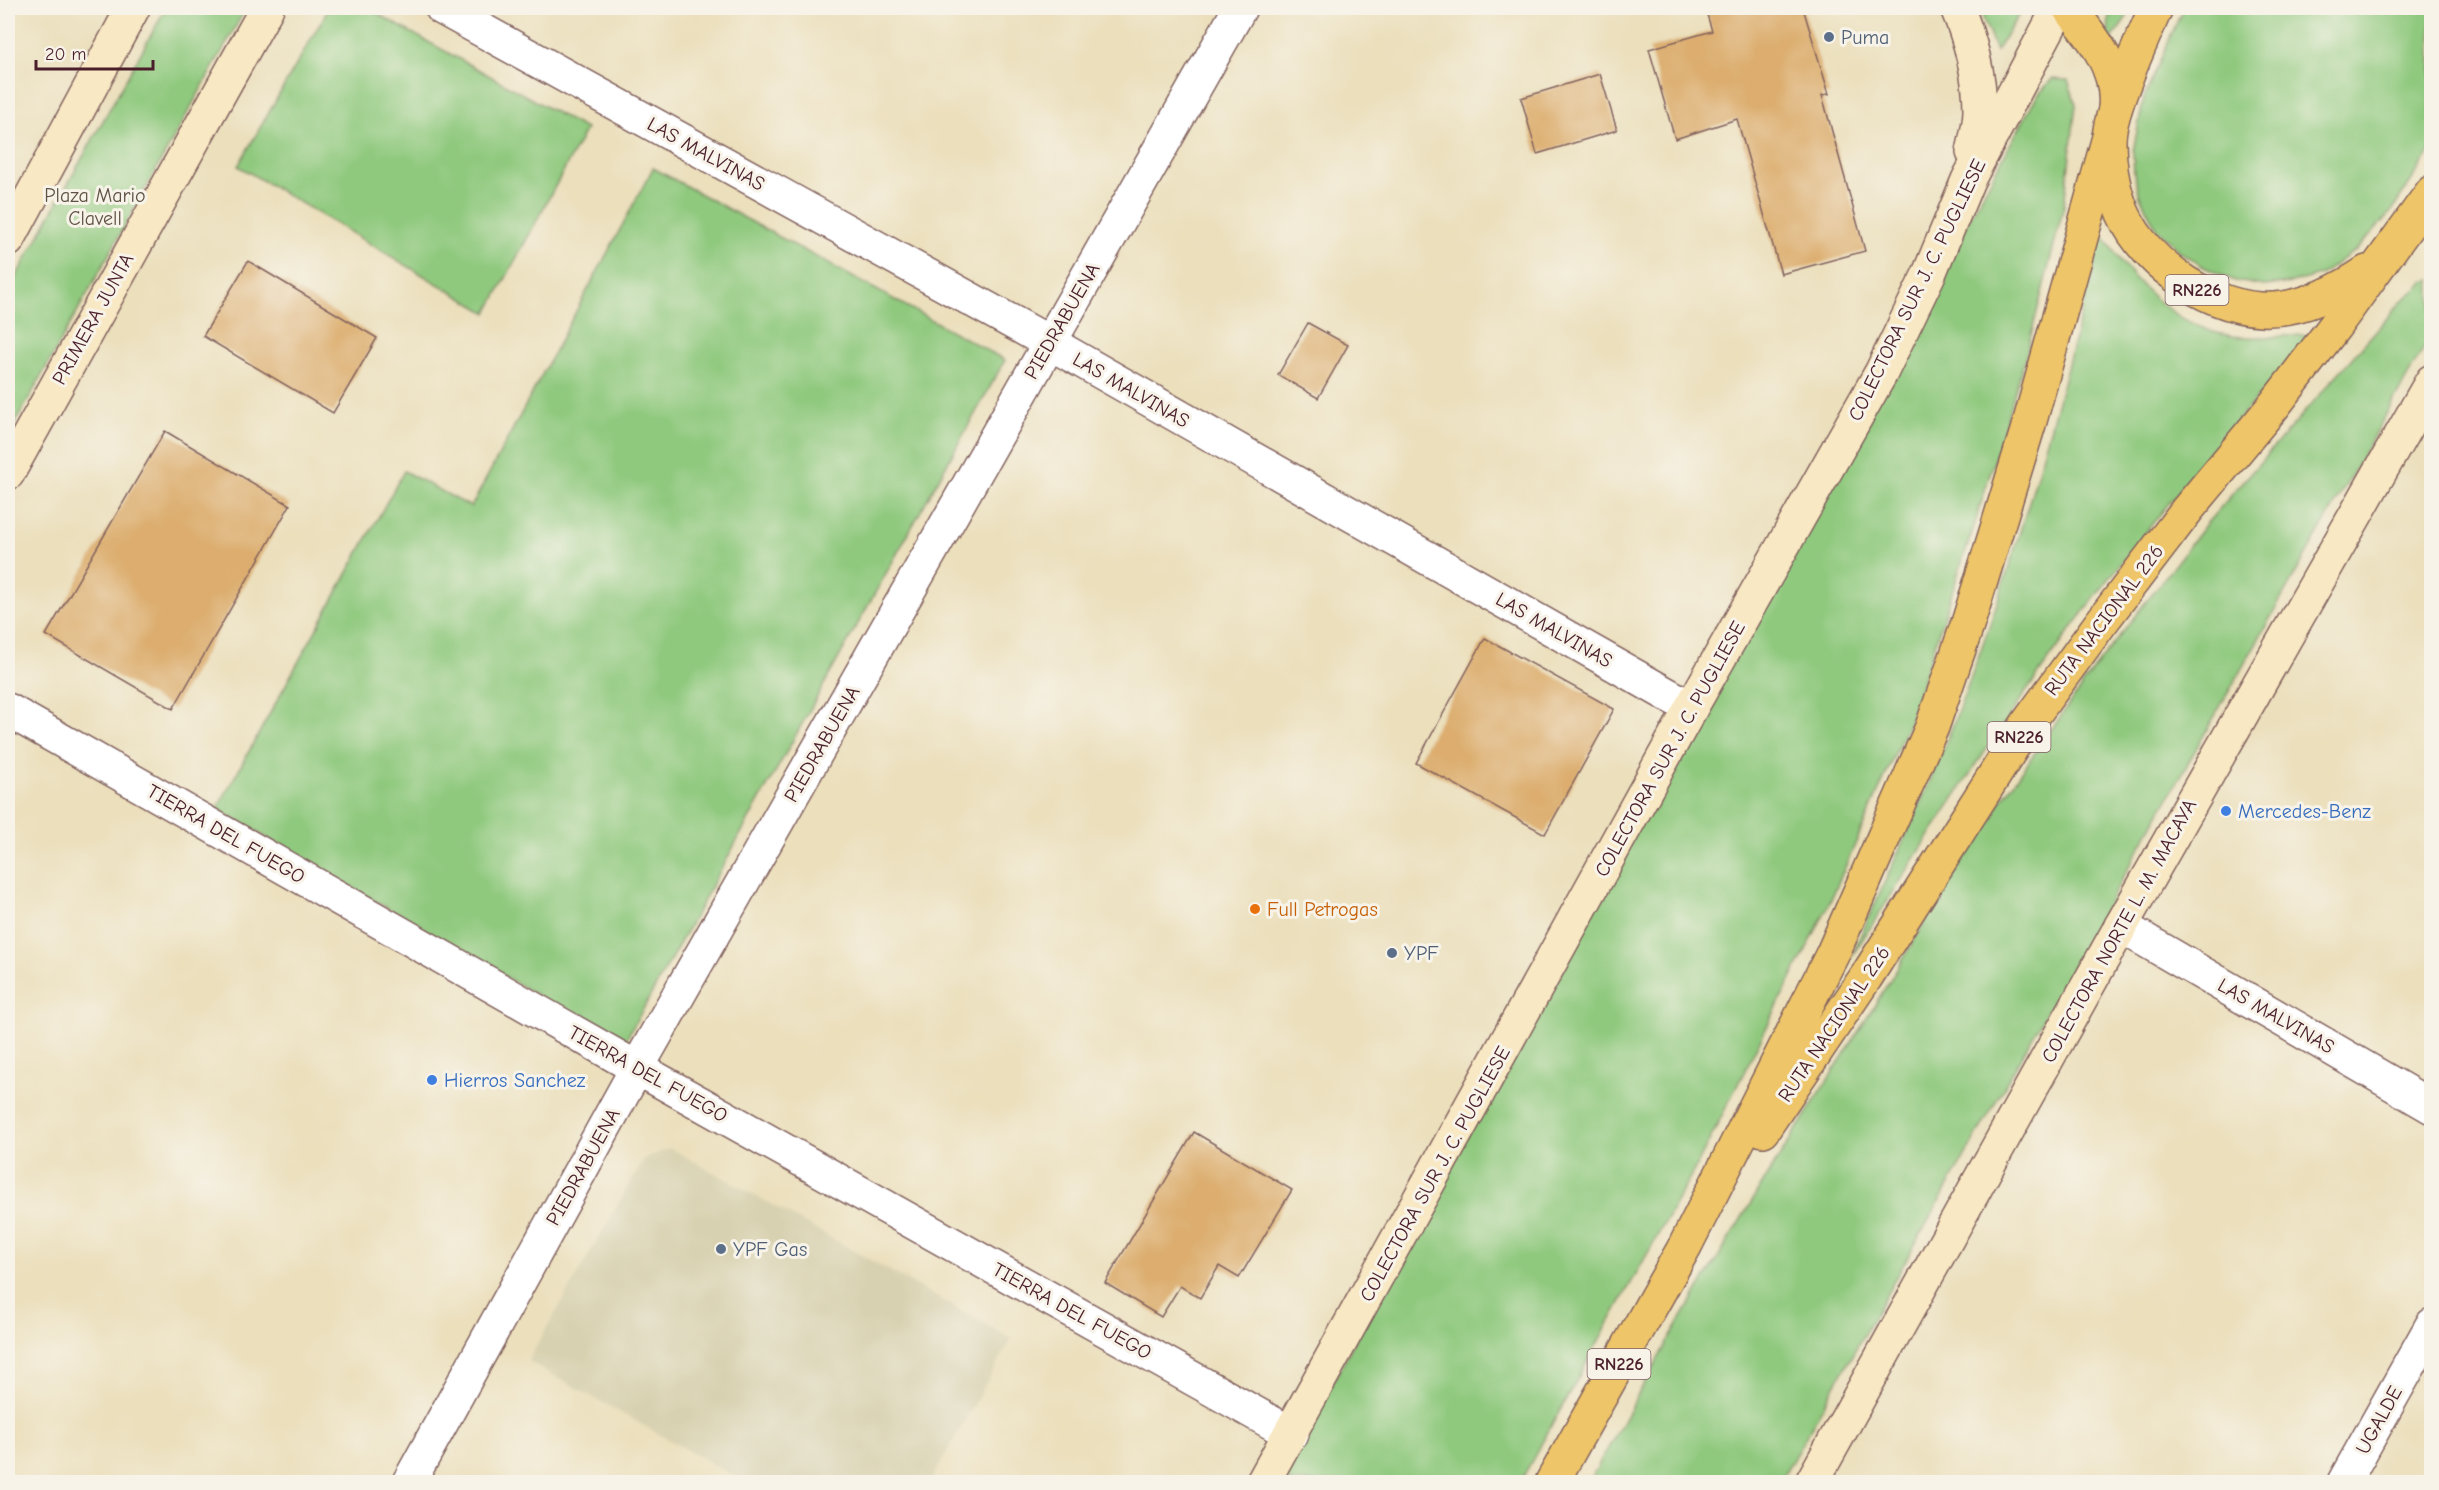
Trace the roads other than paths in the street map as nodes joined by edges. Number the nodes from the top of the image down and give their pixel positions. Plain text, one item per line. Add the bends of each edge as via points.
1 (133, 8) edge
2 (267, 8) edge
3 (442, 8) edge
4 (1240, 8) edge
5 (1957, 8) edge
6 (2059, 8) edge
7 (2069, 8) edge
8 (2156, 8) edge
9 (2112, 125) junction
10 (1968, 180) junction
11 (2432, 192) edge
12 (2432, 234) edge
13 (8, 240) edge
14 (2391, 248) junction
15 (1050, 343) junction
16 (2432, 381) edge
17 (8, 473) edge
18 (1691, 708) junction
19 (8, 710) edge
20 (2121, 926) junction
21 (637, 1068) junction
22 (2432, 1107) edge
23 (1685, 1246) junction
24 (2432, 1325) edge
25 (1292, 1434) junction
26 (409, 1482) edge
27 (1263, 1482) edge
28 (1552, 1482) edge
29 (1812, 1482) edge
30 (2344, 1482) edge

1 - 13 main road
2 - 17 main road, PRIMERA JUNTA
3 - 15 street, LAS MALVINAS
4 - 15 street, PIEDRABUENA
5 - 10 main road via 1971,45 1980,110
6 - 10 main road, COLECTORA SUR J. C. PUGLIESE
7 - 9 highway via 2109,67 2116,94
8 - 9 highway, RUTA NACIONAL 226 / RN226
9 - 14 highway, RUTA NACIONAL 226 / RN226 via 2113,178 2119,204 2130,226 2169,271 2216,299 2263,309 2313,301 2340,290 2368,271
9 - 23 highway, RUTA NACIONAL 226 / RN226 via 2030,421 1932,727 1833,953
10 - 18 main road, COLECTORA SUR J. C. PUGLIESE via 1929,274 1881,373
11 - 14 highway, RUTA NACIONAL 226 / RN226
12 - 14 highway via 2406,238
14 - 23 highway, RUTA NACIONAL 226 / RN226 via 2027,724 1866,977
15 - 18 street, LAS MALVINAS
15 - 21 street, PIEDRABUENA
16 - 20 main road, COLECTORA NORTE L. M. MACAYA
18 - 25 main road, COLECTORA SUR J. C. PUGLIESE
19 - 21 street, TIERRA DEL FUEGO
20 - 22 street, LAS MALVINAS
20 - 29 main road, COLECTORA NORTE L. M. MACAYA
21 - 25 street, TIERRA DEL FUEGO
21 - 26 street, PIEDRABUENA
23 - 28 highway, RUTA NACIONAL 226 / RN226
24 - 30 street, UGALDE
25 - 27 main road, COLECTORA SUR J. C. PUGLIESE

